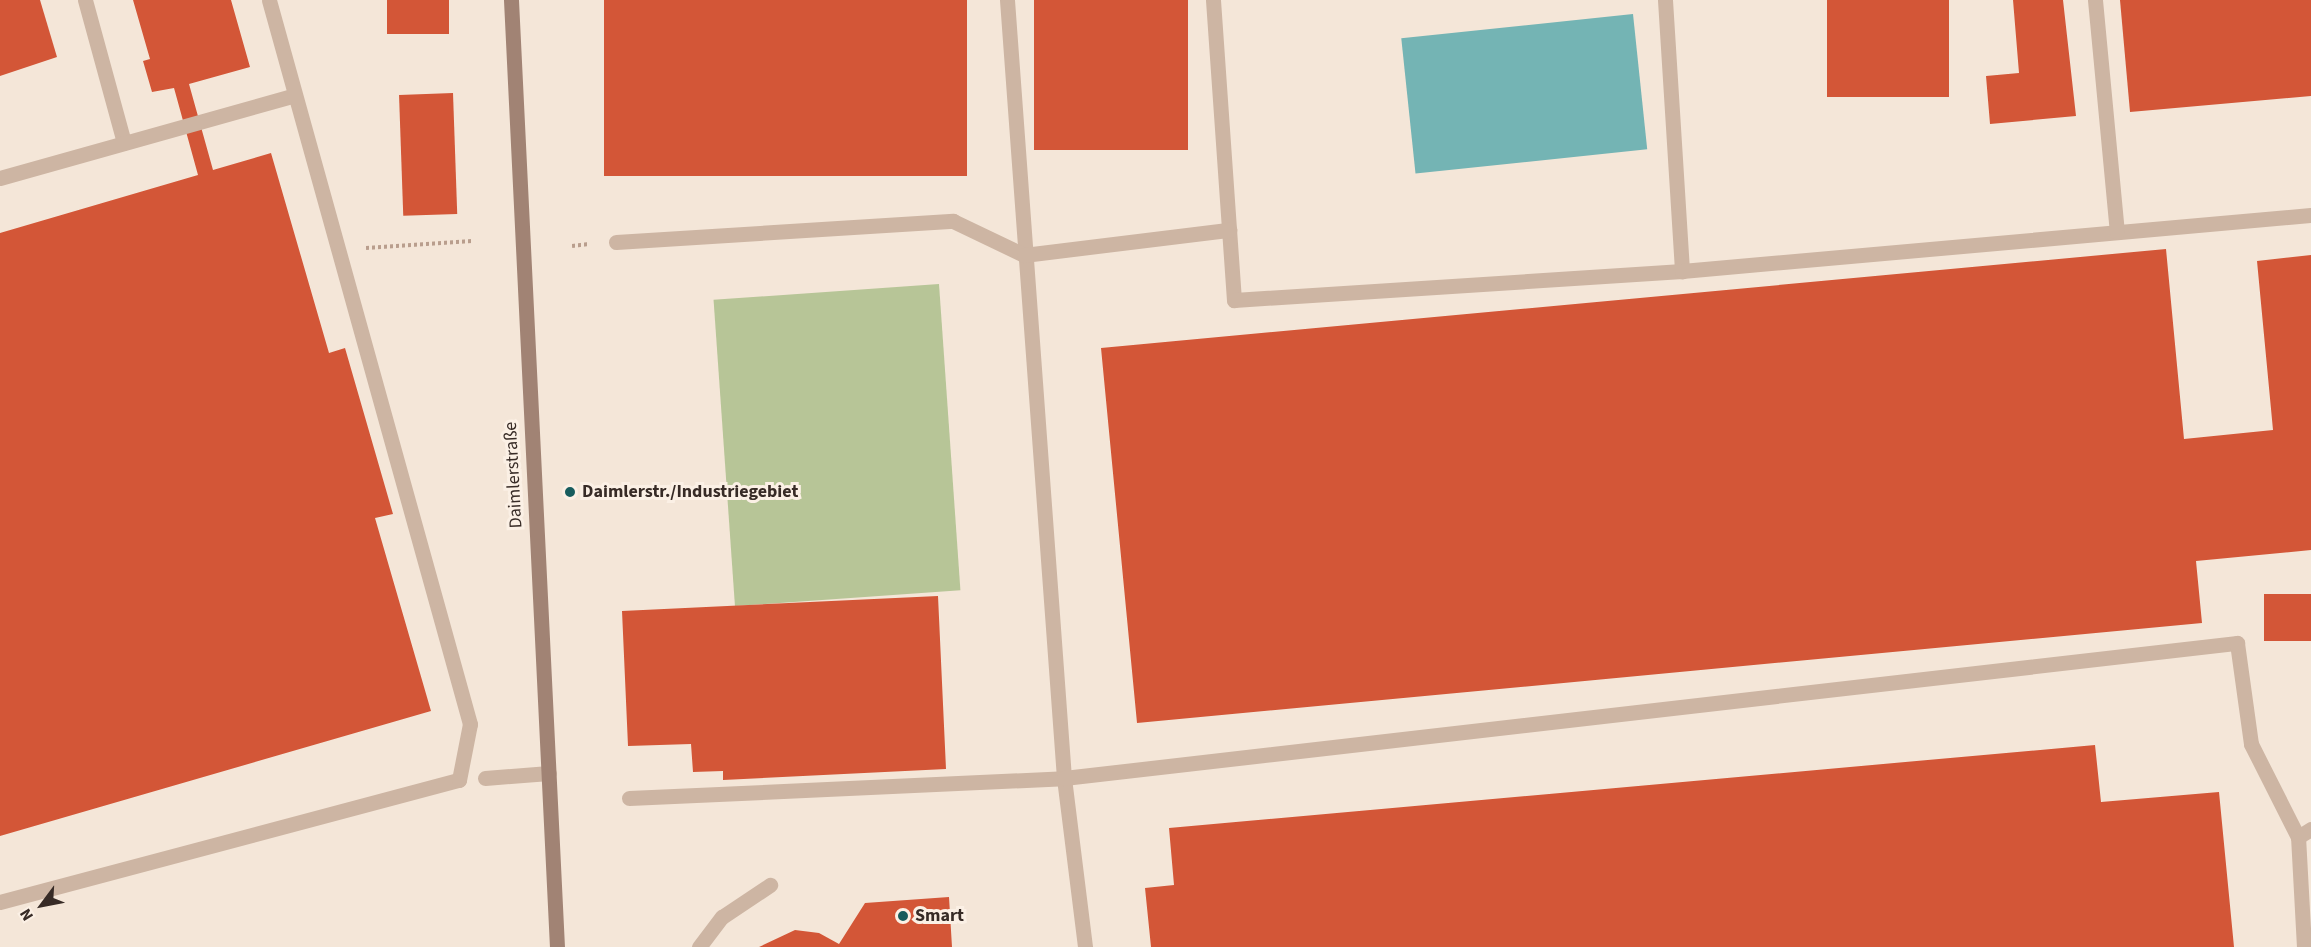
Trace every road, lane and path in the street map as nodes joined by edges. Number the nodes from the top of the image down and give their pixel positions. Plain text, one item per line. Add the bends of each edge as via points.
1 (85, 0) edge
2 (268, 0) edge
3 (511, 0) edge
4 (1007, 0) edge
5 (1213, 0) edge
6 (1665, 0) edge
7 (2095, 0) edge
8 (295, 95) junction
9 (124, 143) junction
10 (0, 178) edge
11 (2311, 215) edge
12 (1229, 230) junction
13 (2117, 232) junction
14 (472, 241) dead end
15 (616, 242) dead end
16 (583, 245) dead end
17 (572, 246) dead end
18 (338, 250) junction
19 (1024, 255) junction
20 (1682, 271) junction
21 (549, 773) junction
22 (485, 777) dead end
23 (1064, 778) junction
24 (628, 798) dead end
25 (2304, 833) edge
26 (770, 885) dead end
27 (0, 902) edge
28 (557, 947) edge
29 (699, 947) edge
30 (1084, 947) edge
31 (2304, 947) edge

1 - 9 lane
2 - 8 lane
3 - 21 street, Daimlerstraße
4 - 19 lane
5 - 12 lane
6 - 20 lane
7 - 13 lane
8 - 9 lane
8 - 18 lane
9 - 10 lane
11 - 13 lane
12 - 19 lane
12 - 20 lane via 1234,300
13 - 20 lane
14 - 18 path
15 - 19 lane via 952,221
16 - 17 path
18 - 27 lane via 470,724 459,780
19 - 23 lane
21 - 22 lane
21 - 28 street, Daimlerstraße
23 - 24 lane
23 - 25 lane via 2237,642 2251,744
23 - 30 lane
25 - 31 lane
26 - 29 lane via 722,917

